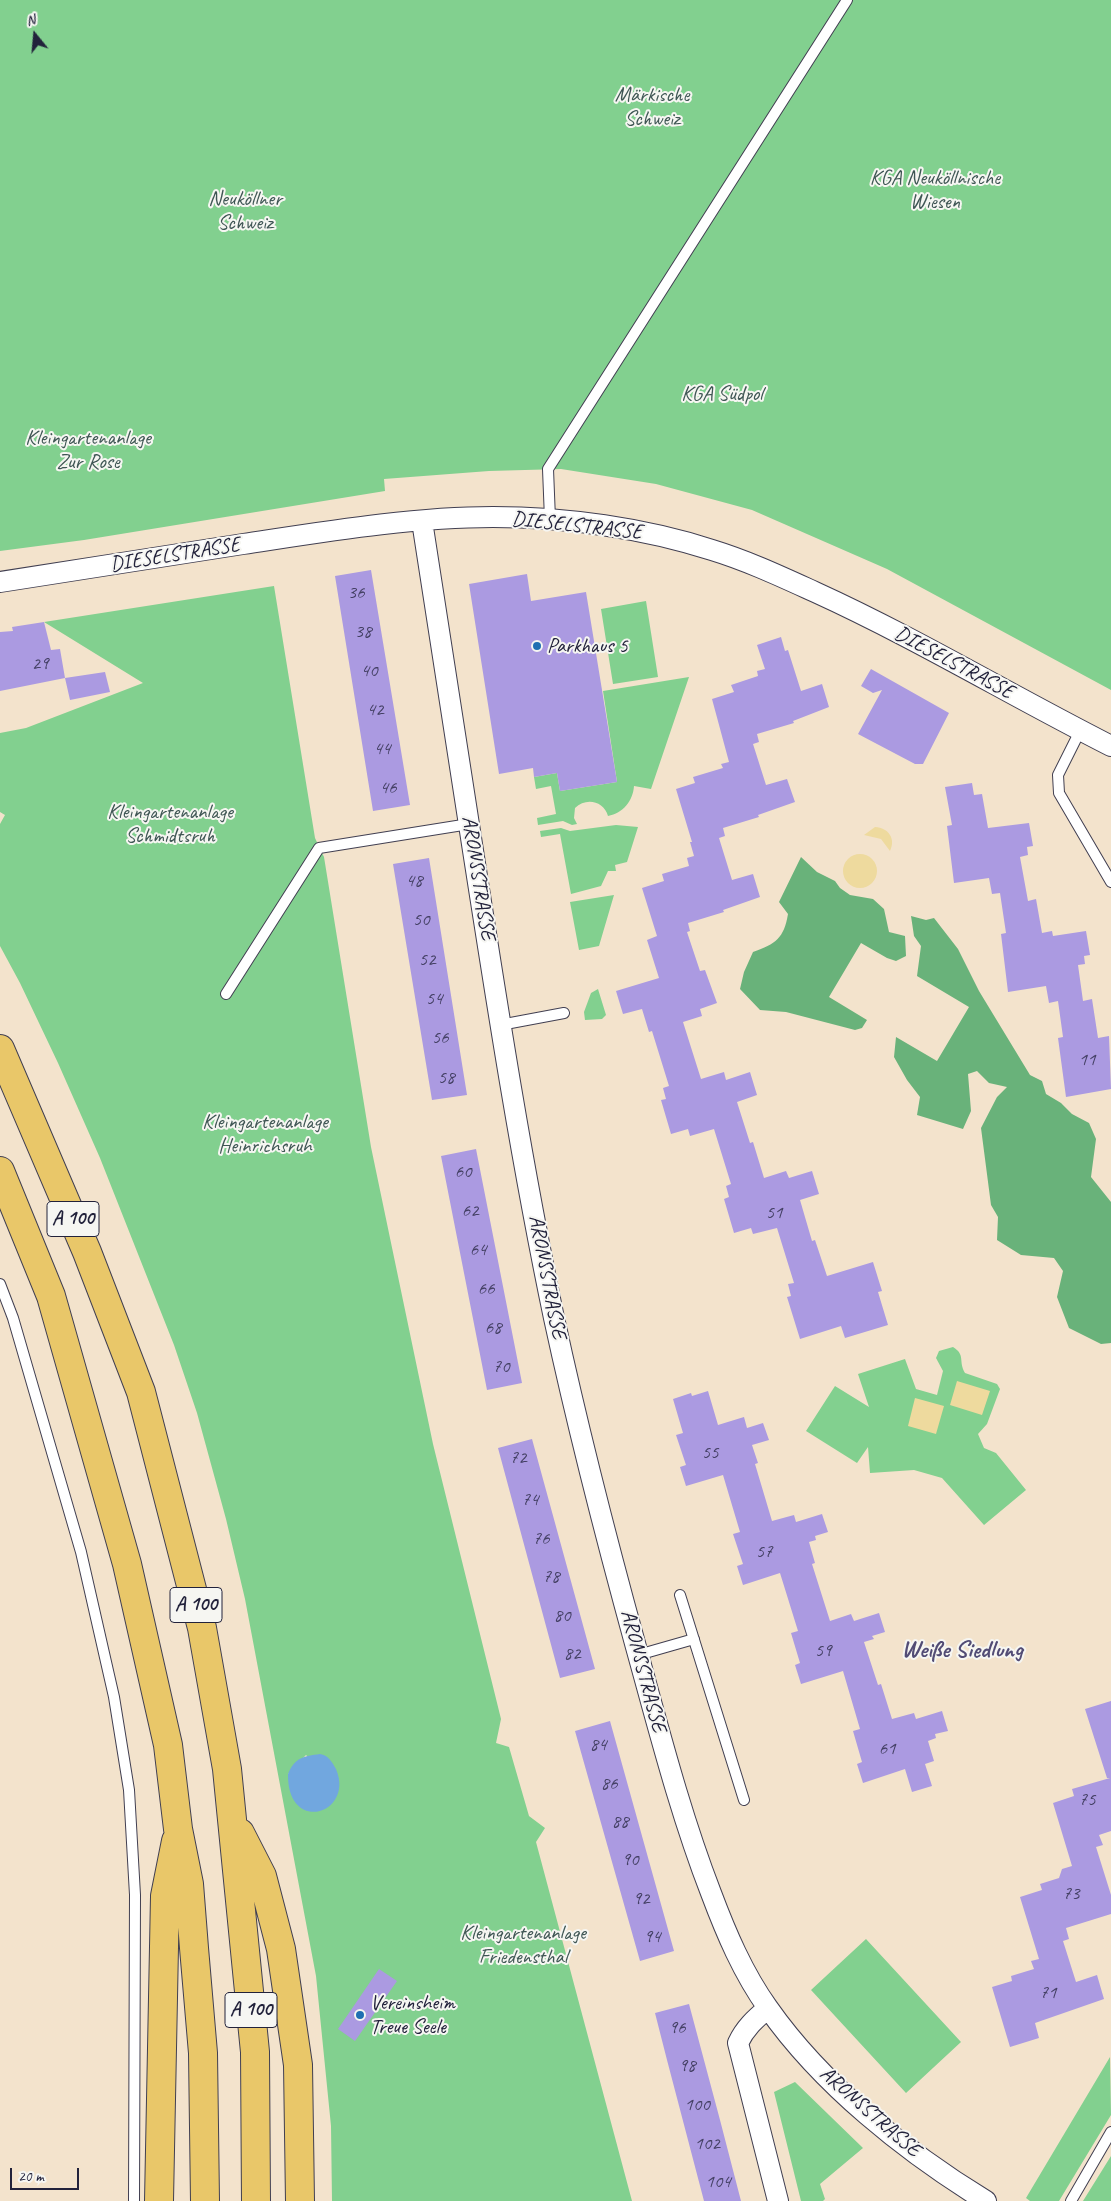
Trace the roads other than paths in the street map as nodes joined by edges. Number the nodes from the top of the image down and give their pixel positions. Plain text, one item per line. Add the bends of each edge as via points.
1 (847, 0) edge
2 (550, 520) junction
3 (422, 522) junction
4 (0, 582) edge
5 (1080, 730) junction
6 (1111, 746) edge
7 (469, 824) junction
8 (1111, 882) edge
9 (226, 994) dead end
10 (564, 1013) dead end
11 (500, 1024) junction
12 (0, 1049) edge
13 (0, 1171) edge
14 (0, 1284) edge
15 (680, 1595) dead end
16 (694, 1639) junction
17 (638, 1655) junction
18 (744, 1800) dead end
19 (233, 1820) junction
20 (178, 1830) junction
21 (768, 2008) junction
22 (1111, 2132) edge
23 (134, 2201) edge
24 (159, 2201) edge
25 (204, 2201) edge
26 (256, 2201) edge
27 (300, 2201) edge
28 (778, 2201) edge
29 (986, 2201) edge
30 (1070, 2201) edge

1 - 2 lane via 548,469
2 - 3 street, DIESELSTRASSE via 492,517
2 - 5 street, DIESELSTRASSE via 673,538 780,576 870,617
3 - 4 street, DIESELSTRASSE via 329,532
3 - 7 street, ARONSSTRASSE
5 - 6 street, DIESELSTRASSE
5 - 8 lane via 1058,775 1059,793
7 - 9 lane via 319,848
7 - 11 street, ARONSSTRASSE
10 - 11 lane
11 - 17 street, ARONSSTRASSE via 556,1327
12 - 19 highway, A 100 via 87,1252 141,1392 202,1628
13 - 20 highway, A 100 via 51,1296 127,1564 168,1745
14 - 23 lane via 13,1318 81,1552 114,1697 130,1790 135,1895
15 - 16 lane
16 - 17 lane
16 - 18 lane
17 - 21 street, ARONSSTRASSE via 676,1795 697,1858 725,1931
19 - 26 highway, A 100 via 255,2052
19 - 27 highway via 262,1876 281,1949 298,2066
20 - 24 highway via 165,1896
20 - 25 highway, A 100 via 189,1884 202,2053
21 - 28 street via 753,2020 738,2043
21 - 29 street, ARONSSTRASSE via 806,2056 842,2092 894,2136
22 - 30 lane

